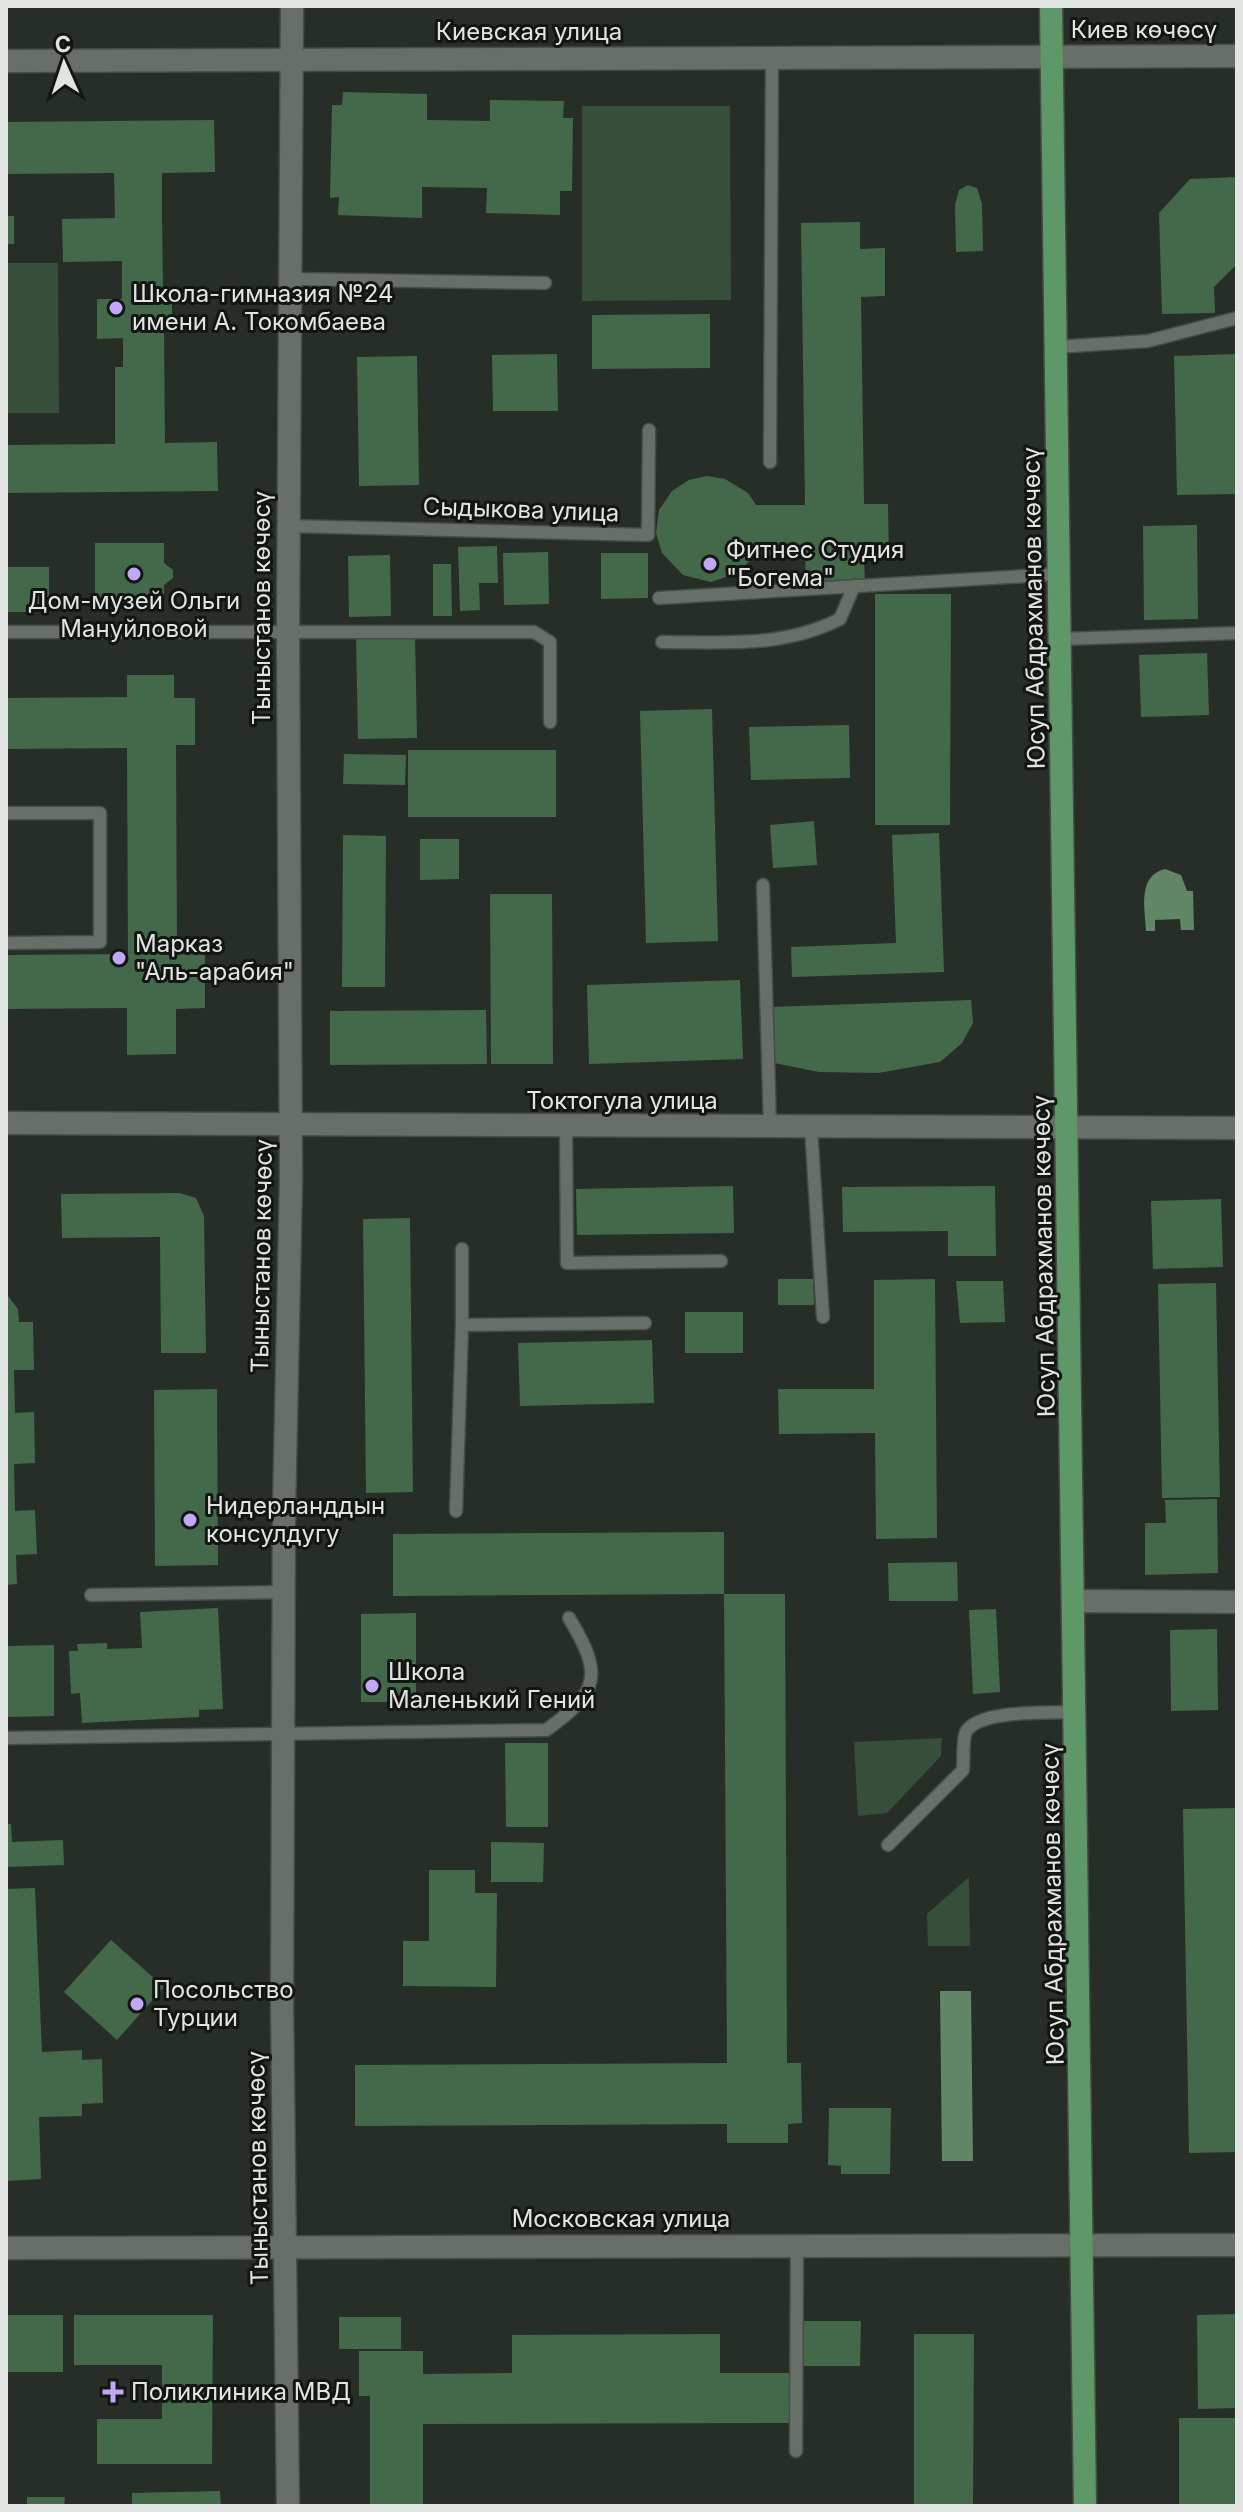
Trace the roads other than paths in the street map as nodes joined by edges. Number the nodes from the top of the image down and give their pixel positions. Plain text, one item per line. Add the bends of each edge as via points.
1 (292, 6) edge
2 (1051, 6) edge
3 (1052, 56) junction
4 (1237, 56) edge
5 (772, 57) junction
6 (292, 60) junction
7 (6, 61) edge
8 (290, 279) junction
9 (545, 283) dead end
10 (1237, 318) edge
11 (1056, 347) junction
12 (649, 430) dead end
13 (770, 462) dead end
14 (289, 526) junction
15 (1060, 574) junction
16 (854, 586) junction
17 (659, 598) dead end
18 (6, 632) edge
19 (1237, 633) edge
20 (288, 634) junction
21 (1061, 639) junction
22 (662, 642) dead end
23 (550, 722) dead end
24 (6, 813) edge
25 (763, 885) dead end
26 (6, 943) edge
27 (6, 1123) edge
28 (290, 1125) junction
29 (566, 1126) junction
30 (770, 1127) junction
31 (811, 1128) junction
32 (1068, 1128) junction
33 (1237, 1128) edge
34 (462, 1249) dead end
35 (721, 1261) dead end
36 (823, 1317) dead end
37 (645, 1323) dead end
38 (462, 1325) junction
39 (456, 1511) dead end
40 (284, 1592) junction
41 (91, 1595) dead end
42 (1075, 1601) junction
43 (1237, 1602) edge
44 (569, 1618) dead end
45 (1076, 1712) junction
46 (283, 1735) junction
47 (6, 1738) edge
48 (888, 1845) dead end
49 (797, 2244) junction
50 (1085, 2244) junction
51 (1237, 2245) edge
52 (285, 2246) junction
53 (6, 2248) edge
54 (796, 2451) dead end
55 (288, 2506) edge
56 (1085, 2506) edge

1 - 6 main road, Тыныстанов көчөсү
2 - 3 main road, Юсуп Абдрахманов көчөсү
3 - 4 main road, Киев көчөсү
3 - 5 main road, Киевская улица
3 - 11 main road, Юсуп Абдрахманов көчөсү
5 - 6 main road, Киевская улица
5 - 13 lane
6 - 7 main road, Киевская улица
6 - 8 main road, Тыныстанов көчөсү
8 - 9 lane
8 - 14 main road, Тыныстанов көчөсү
10 - 11 lane via 1148,341
11 - 15 main road, Юсуп Абдрахманов көчөсү
12 - 14 lane, Сыдыкова улица via 648,535
14 - 20 main road, Тыныстанов көчөсү
15 - 16 lane
15 - 21 main road, Юсуп Абдрахманов көчөсү
16 - 17 lane
16 - 22 lane via 840,619 814,632 765,643
18 - 20 lane
19 - 21 lane
20 - 23 lane via 534,632 550,642
20 - 28 main road, Тыныстанов көчөсү
21 - 32 main road, Юсуп Абдрахманов көчөсү
24 - 26 lane via 100,813 100,942
25 - 30 lane
27 - 28 main road, Токтогула улица
28 - 29 main road, Токтогула улица
28 - 40 main road, Тыныстанов көчөсү
29 - 30 main road, Токтогула улица
29 - 35 lane via 567,1263
30 - 31 main road, Токтогула улица
31 - 32 main road, Токтогула улица
31 - 36 lane
32 - 33 main road, Токтогула улица
32 - 42 main road, Юсуп Абдрахманов көчөсү
34 - 38 lane
37 - 38 lane
38 - 39 lane
40 - 41 lane
40 - 46 main road, Тыныстанов көчөсү
42 - 43 main road
42 - 45 main road, Юсуп Абдрахманов көчөсү
44 - 46 lane via 590,1652 591,1683 580,1706 546,1730
45 - 48 lane via 976,1721 965,1733 963,1770
45 - 50 main road, Юсуп Абдрахманов көчөсү
46 - 47 lane
46 - 52 main road, Тыныстанов көчөсү
49 - 50 main road, Московская улица
49 - 52 main road, Московская улица
49 - 54 lane
50 - 51 main road, Московская улица
50 - 56 main road, Юсуп Абдрахманов көчөсү
52 - 53 main road, Московская улица
52 - 55 main road, Тыныстанов көчөсү

